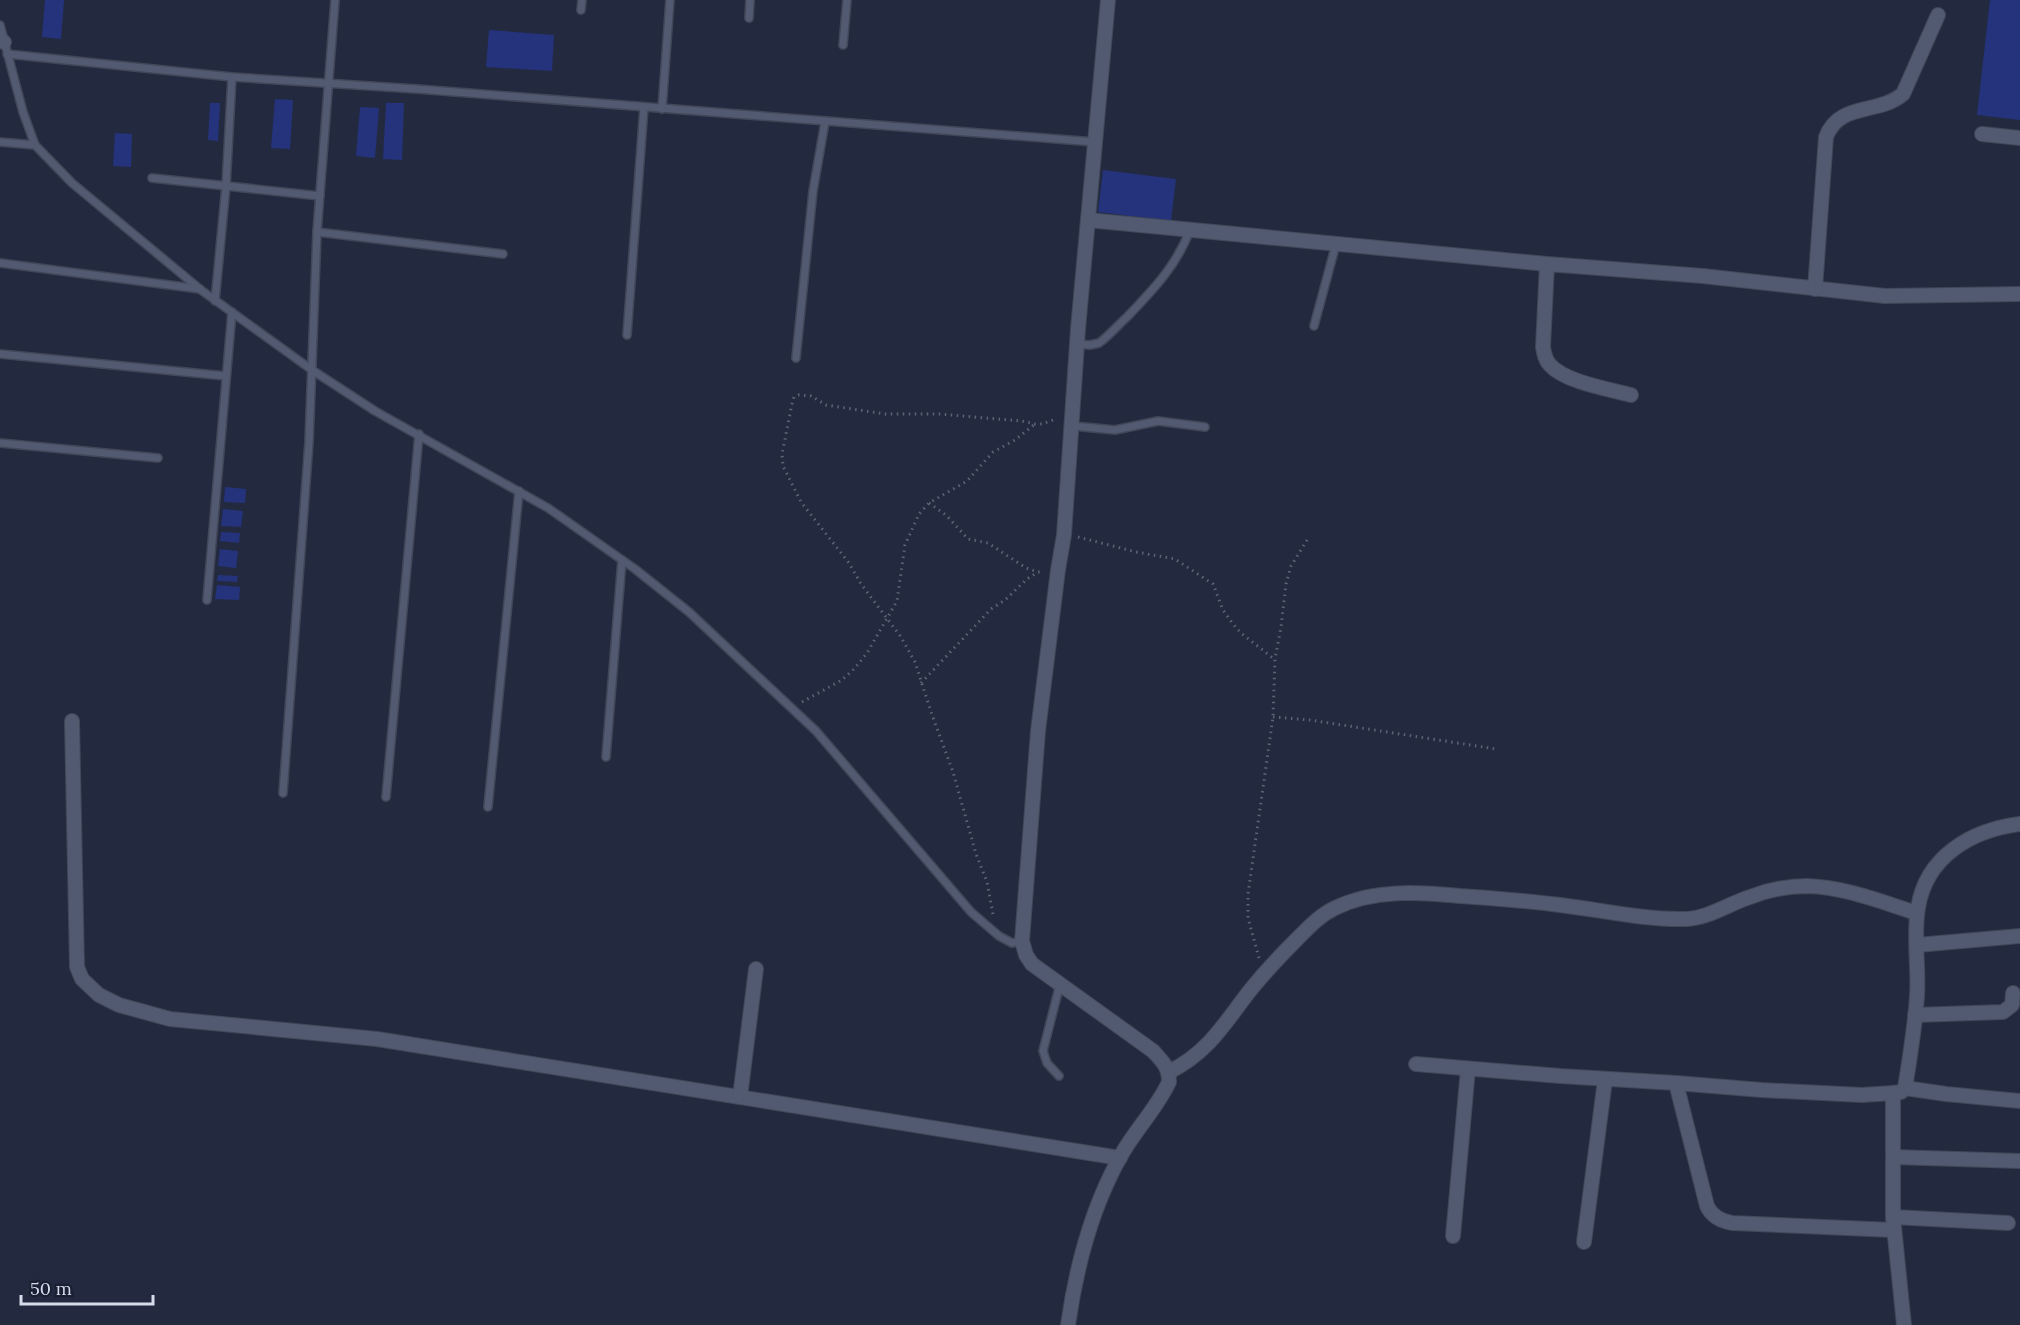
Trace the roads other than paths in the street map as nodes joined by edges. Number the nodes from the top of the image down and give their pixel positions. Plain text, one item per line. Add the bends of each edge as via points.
1 (335, 0) edge
2 (582, 0) edge
3 (670, 0) edge
4 (750, 0) edge
5 (847, 0) edge
6 (1108, 0) edge
7 (581, 9) dead end
8 (1938, 15) dead end
9 (749, 18) dead end
10 (0, 25) edge
11 (843, 45) dead end
12 (4, 46) edge
13 (232, 77) junction
14 (327, 83) junction
15 (644, 107) junction
16 (662, 109) junction
17 (825, 122) junction
18 (1982, 134) dead end
19 (2020, 138) edge
20 (0, 142) edge
21 (1095, 142) junction
22 (35, 145) junction
23 (152, 178) dead end
24 (226, 186) junction
25 (320, 196) junction
26 (1088, 220) junction
27 (1190, 230) junction
28 (317, 232) junction
29 (1336, 244) junction
30 (503, 254) dead end
31 (0, 263) edge
32 (1547, 264) junction
33 (1815, 289) junction
34 (201, 290) junction
35 (2020, 294) edge
36 (215, 301) junction
37 (232, 312) junction
38 (1314, 326) dead end
39 (627, 335) dead end
40 (1077, 344) junction
41 (0, 354) edge
42 (796, 358) dead end
43 (312, 370) junction
44 (226, 376) junction
45 (1631, 395) dead end
46 (1073, 419) junction
47 (1206, 427) dead end
48 (419, 434) junction
49 (0, 443) edge
50 (158, 458) dead end
51 (519, 490) junction
52 (622, 560) junction
53 (207, 600) dead end
54 (72, 721) dead end
55 (606, 757) dead end
56 (283, 793) dead end
57 (386, 797) dead end
58 (488, 807) dead end
59 (2020, 824) edge
60 (1917, 913) junction
61 (2020, 936) edge
62 (1022, 941) junction
63 (1917, 945) junction
64 (756, 969) dead end
65 (1060, 984) junction
66 (2013, 993) dead end
67 (1915, 1015) junction
68 (1416, 1064) dead end
69 (1468, 1069) junction
70 (1169, 1072) junction
71 (1059, 1076) dead end
72 (1605, 1080) junction
73 (1676, 1083) junction
74 (1899, 1090) junction
75 (740, 1097) junction
76 (2020, 1101) edge
77 (1893, 1157) junction
78 (1119, 1158) junction
79 (2020, 1161) edge
80 (2008, 1223) dead end
81 (1893, 1224) junction
82 (1453, 1236) dead end
83 (1584, 1242) dead end
84 (1068, 1325) edge
85 (1904, 1325) edge

1 - 14 lane
2 - 7 lane
3 - 16 lane
4 - 9 lane
5 - 11 lane
6 - 21 street
8 - 33 street via 1904,94 1884,106 1843,116 1830,127 1826,137
10 - 12 lane
12 - 13 lane
12 - 22 lane
13 - 14 lane
13 - 24 lane
14 - 15 lane
14 - 25 lane
15 - 16 lane
15 - 39 lane
16 - 17 lane
17 - 21 lane
17 - 42 lane via 813,191
18 - 19 street
20 - 22 lane
21 - 26 street
22 - 34 lane via 72,183
23 - 24 lane
24 - 25 lane
24 - 36 lane
25 - 28 lane
26 - 27 street
26 - 40 street
27 - 29 street
27 - 40 lane via 1173,266 1145,298 1099,343
28 - 30 lane
28 - 43 lane
29 - 32 street
29 - 38 lane
31 - 34 lane
32 - 33 street
32 - 45 street via 1545,358 1571,378
33 - 35 street via 1885,296
34 - 36 lane
36 - 37 lane
37 - 43 lane
37 - 44 lane
40 - 46 street
41 - 44 lane
43 - 48 lane
43 - 56 lane
44 - 53 lane
46 - 47 lane via 1115,430 1163,421
46 - 62 street via 1064,534 1038,731
48 - 51 lane
48 - 57 lane
49 - 50 lane
51 - 52 lane
51 - 58 lane
52 - 55 lane
52 - 62 lane via 689,612 791,707 835,752 971,912 999,936 1012,942
54 - 75 street via 77,967 82,979 99,994 119,1005 170,1019 377,1039
59 - 60 street via 1979,834 1951,849 1928,876
60 - 63 street
60 - 70 street via 1832,888 1804,886 1775,889 1686,919 1432,893 1388,893 1321,916 1264,974 1214,1039 1187,1063
61 - 63 street
62 - 65 street via 1032,964
63 - 67 street
64 - 75 street
65 - 70 street via 1152,1052 1167,1065
65 - 71 lane via 1043,1051 1047,1063
66 - 67 street via 2012,1005 2003,1012
67 - 74 street
68 - 69 street
69 - 72 street
69 - 82 street
70 - 78 street via 1166,1090
72 - 73 street
72 - 83 street
73 - 74 street via 1832,1094
73 - 81 street via 1707,1206 1721,1221
74 - 76 street
74 - 77 street
75 - 78 street
77 - 79 street
77 - 81 street
78 - 84 street via 1084,1244
80 - 81 street
81 - 85 street

